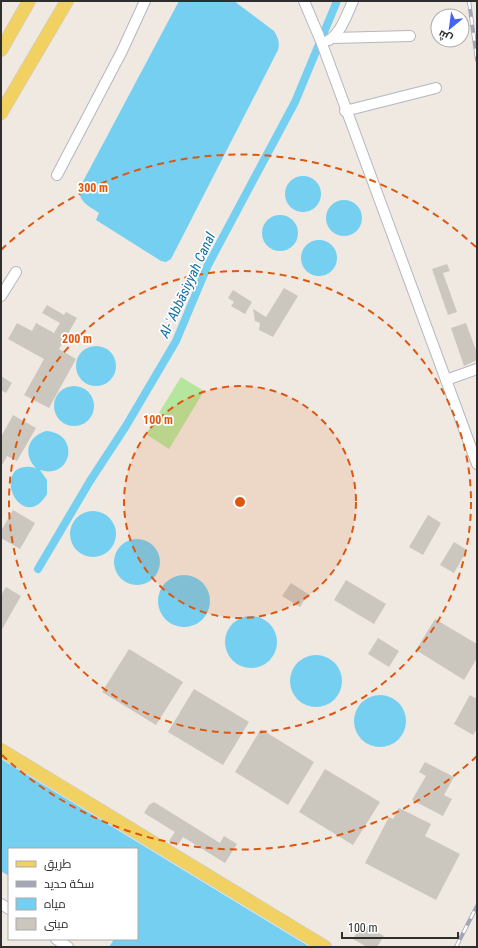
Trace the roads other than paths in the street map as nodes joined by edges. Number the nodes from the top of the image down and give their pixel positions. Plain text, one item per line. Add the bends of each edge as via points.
1 (29, 1) edge
2 (66, 1) edge
3 (145, 1) edge
4 (304, 1) edge
5 (353, 1) edge
6 (410, 36) dead end
7 (333, 38) junction
8 (321, 42) junction
9 (1, 50) edge
10 (436, 88) dead end
11 (6, 96) edge
12 (345, 111) junction
13 (1, 112) edge
14 (57, 175) dead end
15 (16, 272) dead end
16 (1, 296) edge
17 (477, 369) edge
18 (446, 380) junction
19 (477, 464) edge
20 (1, 750) edge
21 (58, 940) edge
22 (68, 947) edge
23 (325, 947) edge

1 - 9 main road
2 - 11 main road
3 - 14 street via 122,52
4 - 8 street
5 - 7 street
6 - 7 street
7 - 8 street
8 - 12 street
10 - 12 street
11 - 13 main road
12 - 18 street
15 - 16 street
17 - 18 street
18 - 19 street
20 - 23 main road
21 - 22 street

